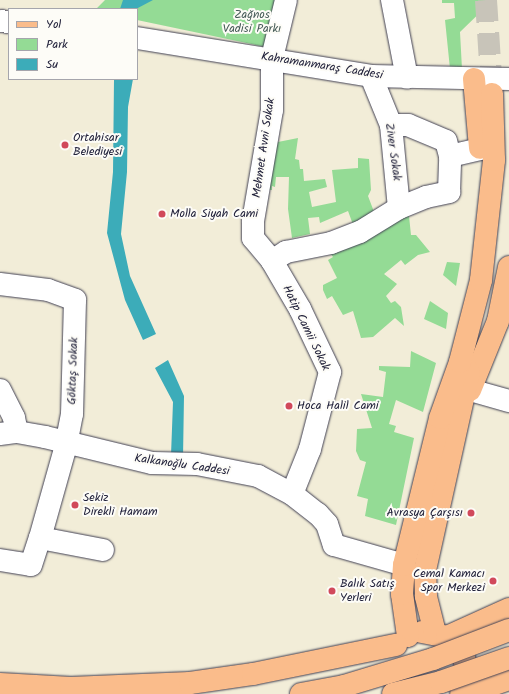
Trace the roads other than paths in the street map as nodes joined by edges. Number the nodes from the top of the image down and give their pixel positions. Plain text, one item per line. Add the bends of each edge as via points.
1 (286, 0) edge
2 (392, 0) edge
3 (138, 38) edge
4 (272, 58) junction
5 (371, 76) junction
6 (407, 78) junction
7 (474, 79) junction
8 (502, 89) edge
9 (391, 125) junction
10 (480, 149) junction
11 (450, 156) junction
12 (399, 208) junction
13 (253, 238) joint
14 (272, 262) junction
15 (509, 267) edge
16 (0, 284) edge
17 (503, 322) edge
18 (0, 390) edge
19 (470, 390) junction
20 (509, 401) edge
21 (449, 421) junction
22 (8, 433) edge
23 (67, 441) junction
24 (292, 494) junction
25 (40, 538) junction
26 (103, 550) dead end
27 (0, 560) edge
28 (404, 565) junction
29 (509, 609) edge
30 (509, 630) edge
31 (441, 635) junction
32 (402, 640) junction
33 (509, 658) edge
34 (509, 679) edge
35 (0, 684) edge
36 (301, 694) edge
37 (392, 694) edge
38 (461, 694) edge
39 (467, 694) edge

1 - 4 street, Mehmet Avni Sokak
2 - 6 street
3 - 4 street, Kahramanmaraş Caddesi
4 - 5 street, Kahramanmaraş Caddesi
4 - 13 street, Mehmet Avni Sokak via 272,110 253,221
5 - 6 street, Kahramanmaraş Caddesi
5 - 9 street, Ziver Sokak
6 - 7 street, Kahramanmaraş Caddesi
7 - 8 street, Kahramanmaraş Caddesi
7 - 10 main road
8 - 21 main road via 505,163 502,220 494,272
9 - 11 street via 408,125 446,141
9 - 12 street, Ziver Sokak
10 - 11 street
10 - 21 main road via 482,165 478,218
11 - 12 street via 449,192 426,197
12 - 14 street via 360,232 331,243 286,252
13 - 14 street, Hatip Camii Sokak
14 - 24 street, Hatip Camii Sokak via 300,309 330,372 310,449
15 - 17 main road
16 - 23 street, Göktaş Sokak via 48,290 75,300 72,414
17 - 19 main road
18 - 22 street via 14,418
19 - 20 street
19 - 21 main road
21 - 28 main road
21 - 31 main road via 424,570 426,596
22 - 23 street, Kalkanoğlu Caddesi
23 - 24 street, Kalkanoğlu Caddesi via 152,463 198,464 258,476
23 - 25 street, Göktaş Sokak
24 - 28 street, Kalkanoğlu Caddesi via 327,524 334,545
25 - 26 street
25 - 27 street, Göktaş Sokak via 31,565
28 - 32 main road
29 - 31 main road
30 - 36 main road, bridge via 433,659 344,686
31 - 32 main road via 421,632
31 - 38 main road via 464,658 467,672
32 - 35 main road via 253,674 190,683 86,688
32 - 37 main road via 389,655 385,668 386,680
33 - 37 main road, bridge via 441,682
34 - 39 main road

